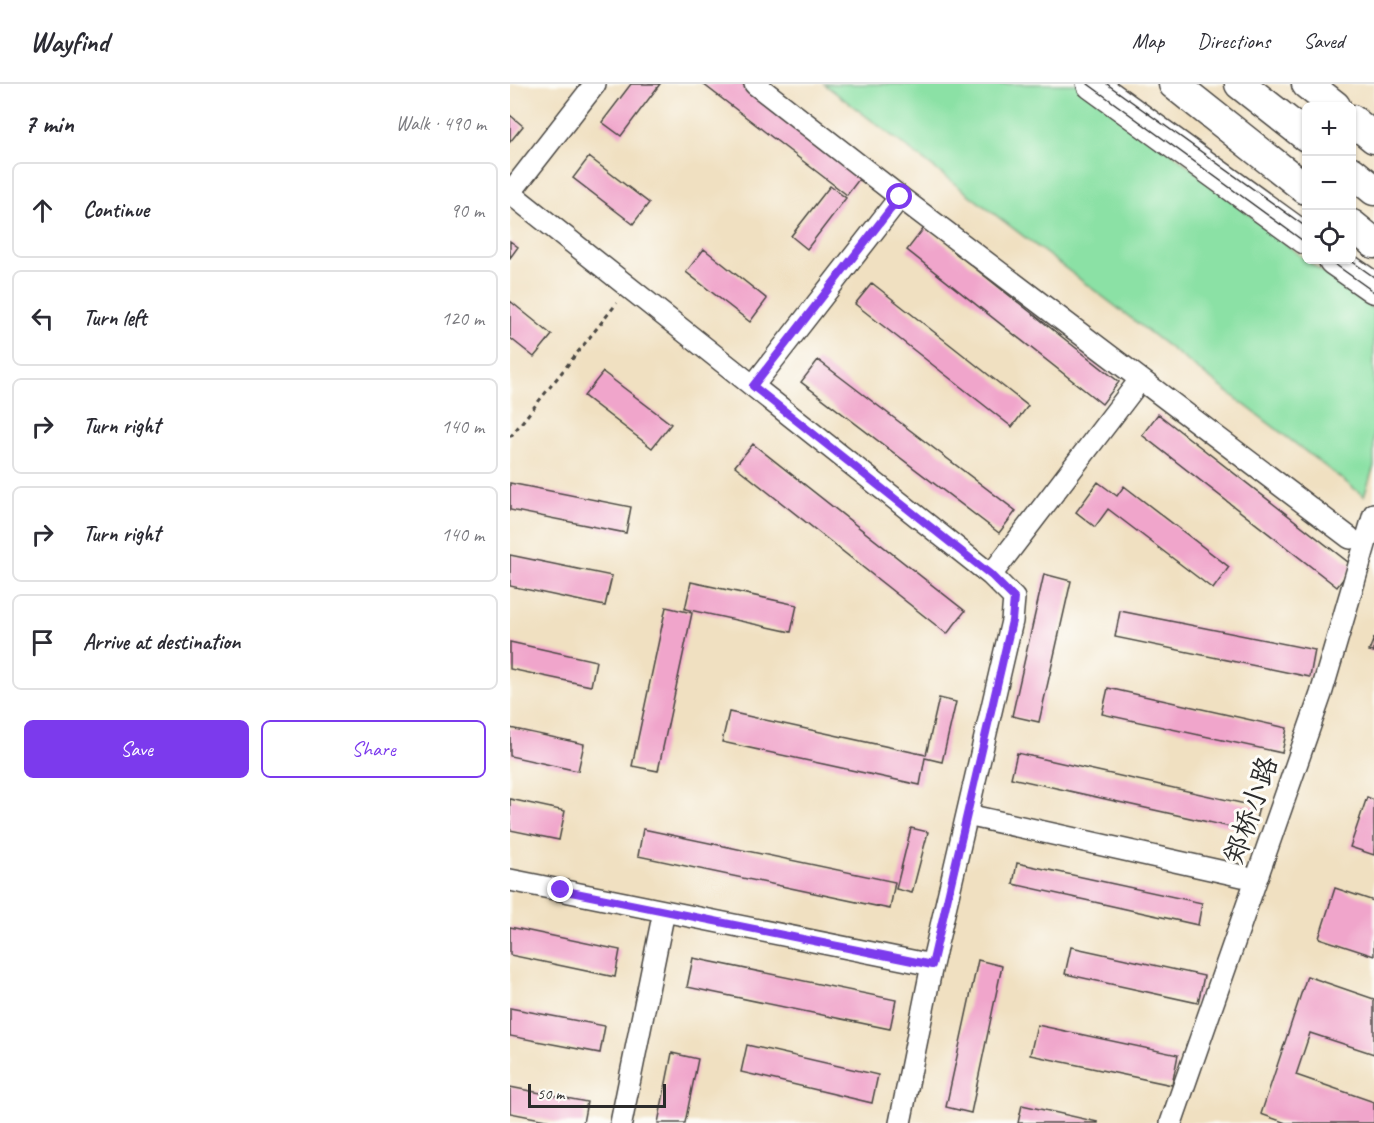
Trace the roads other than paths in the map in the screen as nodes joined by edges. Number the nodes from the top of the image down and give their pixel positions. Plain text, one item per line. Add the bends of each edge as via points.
1 (595, 84) edge
2 (755, 84) edge
3 (1092, 84) edge
4 (1174, 84) edge
5 (1240, 84) edge
6 (1307, 84) edge
7 (1330, 102) edge
8 (1356, 123) edge
9 (1302, 133) edge
10 (1374, 138) edge
11 (1356, 175) edge
12 (1302, 186) edge
13 (1374, 190) edge
14 (900, 197) junction
15 (1356, 228) edge
16 (1302, 236) edge
17 (1374, 243) edge
18 (1340, 264) edge
19 (1374, 288) edge
20 (1140, 380) junction
21 (753, 386) junction
22 (1374, 514) edge
23 (1350, 538) dead end
24 (991, 575) junction
25 (967, 815) junction
26 (1242, 876) dead end
27 (510, 880) edge
28 (664, 911) junction
29 (932, 965) junction
30 (621, 1123) edge
31 (900, 1123) edge
32 (1171, 1123) edge

1 - 21 street via 510,193
2 - 14 street
3 - 16 highway
4 - 12 highway
5 - 9 highway
6 - 7 highway
8 - 10 highway
11 - 13 highway
14 - 20 street
14 - 21 street
15 - 17 highway
18 - 19 highway
20 - 23 street
20 - 24 street
21 - 24 street
22 - 32 street, 郑桥小路 via 1321,694
24 - 25 street via 1014,598 1012,621
25 - 26 street
25 - 29 street
27 - 28 street
28 - 29 street
28 - 30 street
29 - 31 street

